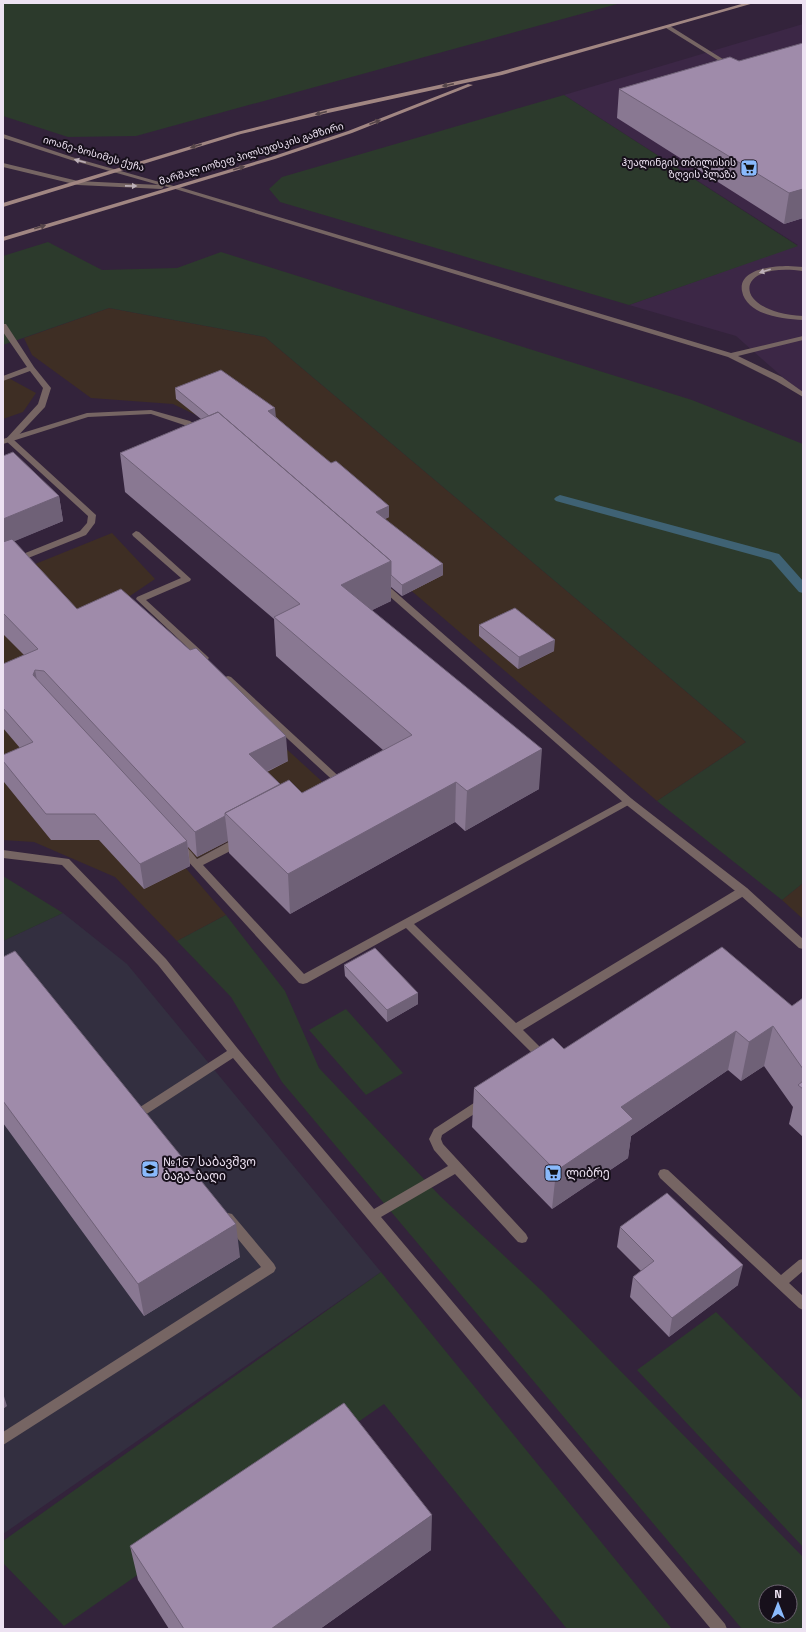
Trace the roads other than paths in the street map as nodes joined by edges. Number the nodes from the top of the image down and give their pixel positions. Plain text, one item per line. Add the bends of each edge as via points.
1 (751, 3) edge
2 (668, 27) junction
3 (737, 70) edge
4 (500, 74) junction
5 (3, 136) edge
6 (3, 164) edge
7 (118, 171) junction
8 (78, 183) junction
9 (174, 187) junction
10 (3, 205) edge
11 (3, 239) edge
12 (803, 268) edge
13 (803, 318) edge
14 (3, 326) edge
15 (803, 338) edge
16 (731, 356) junction
17 (31, 368) junction
18 (3, 379) edge
19 (803, 395) edge
20 (208, 434) edge
21 (6, 441) edge
22 (136, 534) dead end
23 (3, 565) edge
24 (376, 580) edge
25 (210, 663) edge
26 (222, 674) edge
27 (338, 790) edge
28 (628, 801) junction
29 (246, 838) edge
30 (176, 842) edge
31 (3, 854) edge
32 (196, 864) junction
33 (742, 891) junction
34 (407, 923) junction
35 (803, 945) edge
36 (515, 1029) junction
37 (234, 1052) junction
38 (532, 1072) edge
39 (494, 1096) edge
40 (131, 1100) edge
41 (141, 1112) junction
42 (151, 1124) edge
43 (456, 1167) junction
44 (664, 1174) dead end
45 (220, 1208) edge
46 (372, 1216) junction
47 (522, 1238) dead end
48 (803, 1264) edge
49 (780, 1283) junction
50 (803, 1304) edge
51 (3, 1439) edge
52 (720, 1629) edge

1 - 2 main road, მარშალ იოზეფ პილსუდსკის გამზირი
2 - 3 street
2 - 4 main road, მარშალ იოზეფ პილსუდსკის გამზირი
4 -> 7 main road, მარშალ იოზეფ პილსუდსკის გამზირი via 239,133
9 -> 4 main road, მარშალ იოზეფ პილსუდსკის გამზირი via 350,132
7 -> 5 street, იოანე-ზოსიმეს ქუჩა
6 - 8 street, იოანე-ზოსიმეს ქუჩა
7 - 8 main road, მარშალ იოზეფ პილსუდსკის გამზირი
7 - 9 street, იოანე-ზოსიმეს ქუჩა
8 -> 9 street, იოანე-ზოსიმეს ქუჩა
8 - 10 main road, მარშალ იოზეფ პილსუდსკის გამზირი
11 -> 9 main road, მარშალ იოზეფ პილსუდსკის გამზირი
9 - 16 street
12 -> 13 street via 769,269 748,279 744,287 746,296 752,304 764,311 779,316
14 - 17 street
15 - 16 street
16 - 19 street via 779,379
17 - 18 street
17 - 21 street via 47,388 42,405
20 - 21 street via 187,423 151,412 87,415
21 - 23 street via 92,515 91,523 83,533
22 - 25 street via 187,579 140,599
24 - 28 street
26 - 27 street via 344,786
28 - 33 street
28 - 34 street
29 - 32 street
30 - 32 street
31 - 37 street via 65,862 162,962
32 - 34 street via 303,980
33 - 35 street
33 - 36 street
34 - 36 street
36 - 38 street via 536,1050 540,1059 540,1065
37 - 41 street
37 - 46 street
39 - 43 street via 438,1132 435,1139 438,1147
40 - 41 street
41 - 42 street
43 - 46 street
43 - 47 street
44 - 49 street
45 - 51 street via 270,1268
46 - 52 street
48 - 49 street
49 - 50 street

